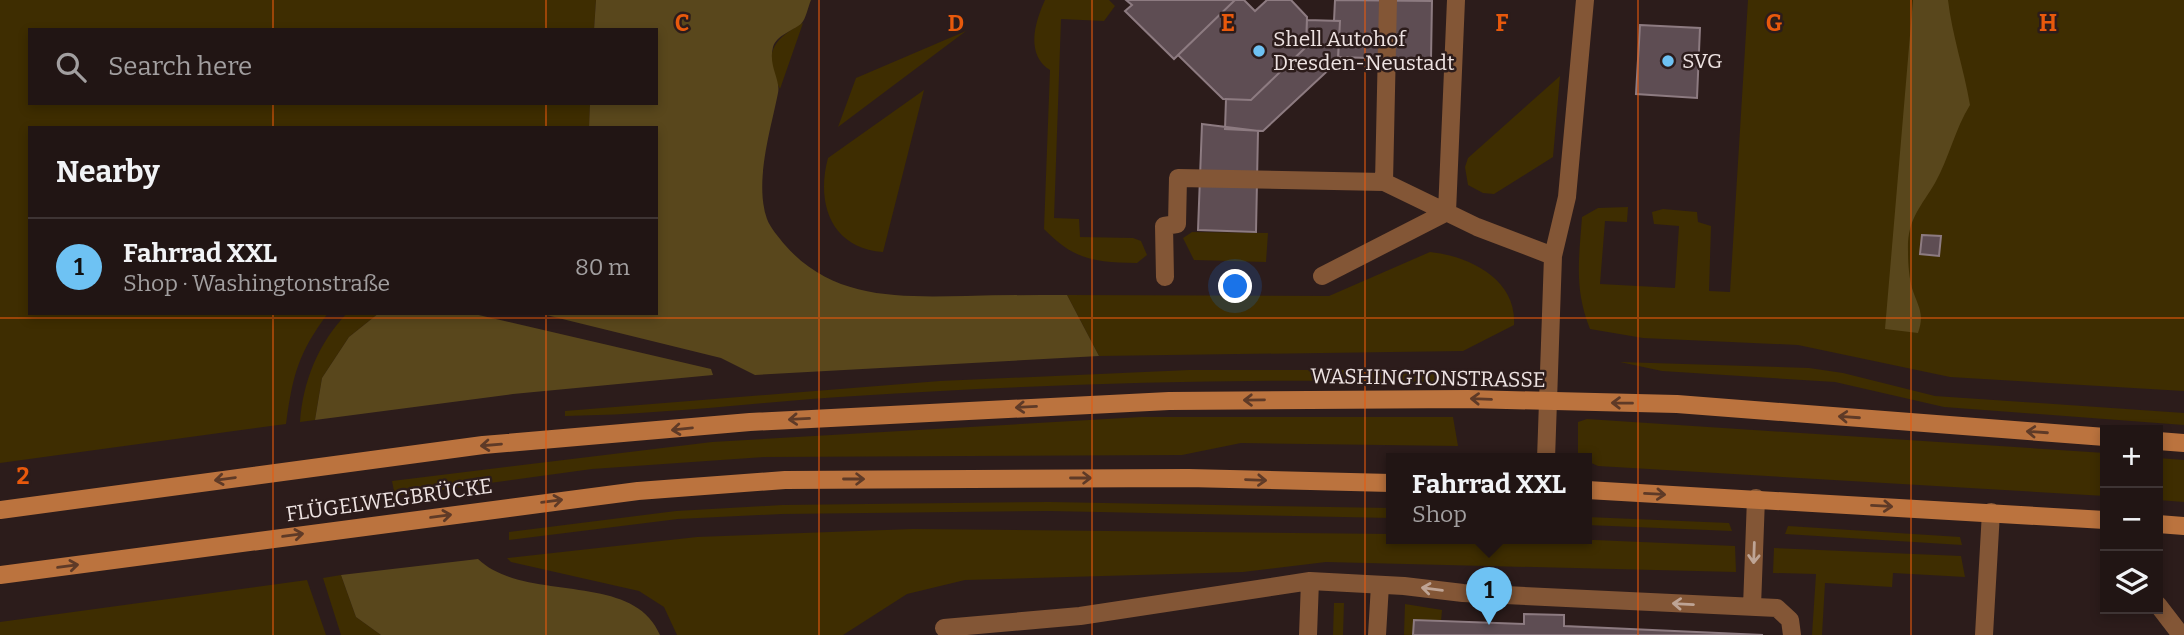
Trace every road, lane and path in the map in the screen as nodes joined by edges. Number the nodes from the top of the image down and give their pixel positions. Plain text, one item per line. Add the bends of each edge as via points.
1 (1388, 0) edge
2 (1456, 0) edge
3 (1585, 0) edge
4 (1384, 182) junction
5 (1447, 212) junction
6 (1553, 256) junction
7 (1322, 276) dead end
8 (1165, 277) dead end
9 (1549, 402) junction
10 (750, 422) joint
11 (2100, 437) edge
12 (2163, 441) edge
13 (2184, 443) edge
14 (1546, 453) edge
15 (1386, 483) edge
16 (1592, 490) edge
17 (1756, 499) junction
18 (0, 510) edge
19 (1991, 512) junction
20 (2100, 520) edge
21 (2163, 524) edge
22 (2184, 526) edge
23 (0, 575) edge
24 (1310, 581) junction
25 (1380, 585) junction
26 (1752, 607) junction
27 (2163, 612) edge
28 (944, 628) dead end
29 (2175, 629) edge
30 (1308, 635) edge
31 (1377, 635) edge
32 (1793, 635) edge
33 (1984, 635) edge

1 - 4 lane
2 - 5 lane
3 - 6 lane via 1567,197
4 - 5 lane
4 - 8 lane via 1178,178 1177,224 1164,226
5 - 6 lane
5 - 7 lane
6 - 9 lane
9 -> 10 main road, WASHINGTONSTRASSE via 1169,401
11 -> 9 main road, WASHINGTONSTRASSE via 1677,404
9 - 14 lane
10 -> 18 main road, FLÜGELWEGBRÜCKE via 483,445
12 - 13 main road
23 -> 15 main road, FLÜGELWEGBRÜCKE via 638,491 785,480 1188,478
16 -> 17 main road
17 -> 19 main road
17 -> 26 lane
19 - 20 main road
19 - 33 lane
21 - 22 main road
24 - 25 lane
24 - 28 lane via 1080,617
24 - 30 lane
26 -> 25 lane
25 - 31 lane
26 - 32 lane via 1777,608 1790,620
27 - 29 lane

